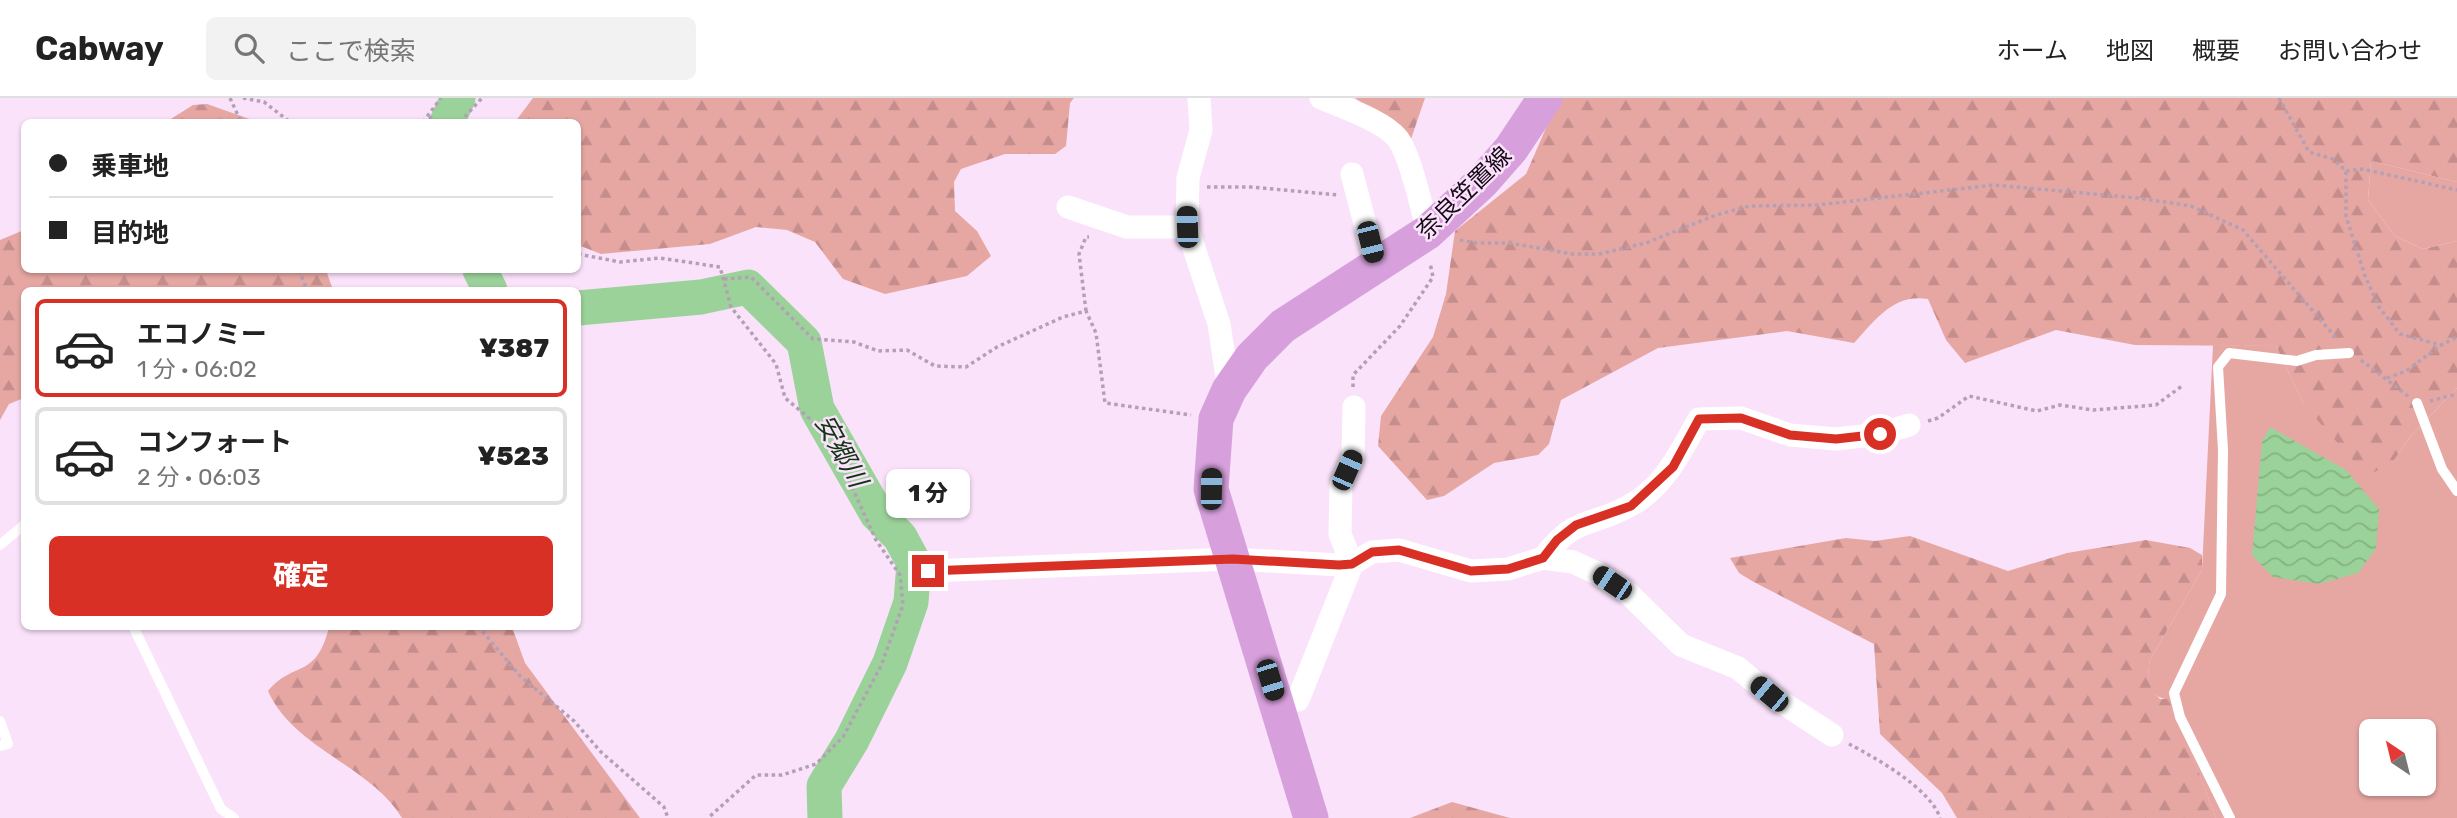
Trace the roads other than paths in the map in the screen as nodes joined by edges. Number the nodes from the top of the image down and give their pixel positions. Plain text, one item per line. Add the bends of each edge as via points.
1 (1199, 98) edge
2 (1321, 98) edge
3 (1545, 98) edge
4 (1355, 185) road end
5 (1068, 207) dead end
6 (1187, 227) junction
7 (1428, 232) junction
8 (1376, 266) junction
9 (2349, 353) road end
10 (2417, 403) road end
11 (1222, 404) junction
12 (1354, 407) road end
13 (1909, 425) road end
14 (2457, 491) edge
15 (21, 528) edge
16 (0, 545) edge
17 (1543, 558) junction
18 (1233, 559) junction
19 (1352, 564) junction
20 (928, 571) dead end
21 (135, 630) edge
22 (1278, 704) junction
23 (0, 721) edge
24 (1832, 735) road end
25 (0, 746) edge
26 (234, 818) edge
27 (1311, 818) edge
28 (2230, 818) edge

1 - 6 street via 1201,130 1187,187
2 - 7 street via 1362,115 1397,139
3 - 7 main road, 奈良笠置線 via 1511,149
4 - 8 street
5 - 6 street via 1127,227
6 - 11 street via 1219,324
7 - 8 main road, 奈良笠置線
8 - 11 main road, 奈良笠置線 via 1283,326 1252,358
9 - 28 lane via 2297,361 2229,354 2218,366 2223,450 2221,594 2174,693 2180,717
10 - 14 lane via 2442,469
11 - 18 main road, 奈良笠置線 via 1211,449 1211,489
12 - 19 street via 1353,456 1341,484 1340,534
13 - 17 street via 1836,439 1790,435 1741,418 1699,419 1673,467 1631,506 1576,525
15 - 16 lane
17 - 19 street via 1508,569 1471,571 1399,550 1372,552
17 - 24 street via 1573,562 1597,573 1628,593 1681,645 1738,668
18 - 19 street
18 - 20 street
18 - 22 main road, 奈良笠置線
19 - 22 street via 1297,700
21 - 26 lane via 221,809
22 - 27 main road, 奈良笠置線
23 - 25 lane via 8,744

